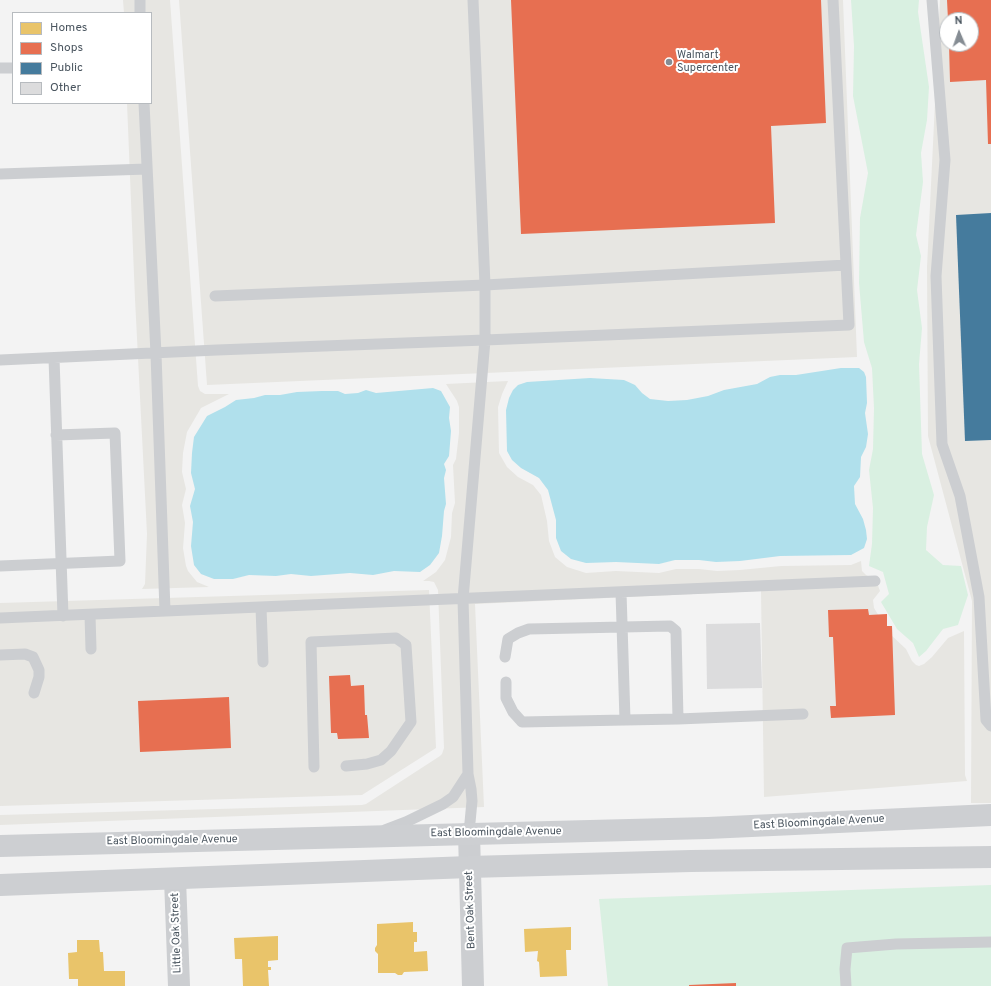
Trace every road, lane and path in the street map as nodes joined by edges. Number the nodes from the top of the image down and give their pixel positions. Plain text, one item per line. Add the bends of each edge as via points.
1 (140, 0) edge
2 (473, 0) edge
3 (833, 0) edge
4 (932, 0) edge
5 (140, 12) edge
6 (0, 68) edge
7 (12, 68) edge
8 (144, 104) edge
9 (147, 168) junction
10 (0, 174) edge
11 (846, 265) junction
12 (485, 284) junction
13 (215, 296) dead end
14 (485, 340) junction
15 (156, 354) junction
16 (54, 358) junction
17 (0, 360) edge
18 (56, 435) junction
19 (61, 564) junction
20 (0, 566) edge
21 (875, 581) dead end
22 (620, 592) junction
23 (463, 599) junction
24 (261, 607) junction
25 (165, 611) junction
26 (90, 615) junction
27 (63, 616) junction
28 (0, 618) edge
29 (622, 627) junction
30 (91, 649) dead end
31 (0, 655) edge
32 (505, 657) dead end
33 (263, 662) dead end
34 (506, 682) dead end
35 (34, 693) dead end
36 (803, 714) dead end
37 (678, 719) junction
38 (625, 720) junction
39 (991, 726) edge
40 (346, 766) dead end
41 (314, 767) dead end
42 (468, 774) junction
43 (991, 815) edge
44 (469, 833) junction
45 (370, 836) junction
46 (0, 846) edge
47 (991, 857) edge
48 (469, 867) junction
49 (175, 879) junction
50 (0, 885) edge
51 (991, 942) edge
52 (179, 986) edge
53 (473, 986) edge
54 (846, 986) edge

1 - 5 lane
2 - 12 lane
3 - 11 lane
4 - 39 lane via 945,160 936,276 942,444 960,496 979,597 986,720
6 - 7 lane
8 - 9 lane
9 - 10 lane
9 - 15 lane
11 - 12 lane
11 - 14 lane via 849,325
12 - 13 lane
12 - 14 lane
14 - 15 lane
14 - 23 lane
15 - 16 lane
15 - 25 lane
16 - 17 lane
16 - 18 lane
18 - 19 lane
18 - 19 lane via 115,434 120,561
19 - 20 lane
19 - 27 lane
21 - 22 lane
22 - 23 lane
22 - 29 lane
23 - 24 lane
23 - 42 lane
24 - 25 lane
24 - 33 lane
25 - 26 lane
26 - 27 lane
26 - 30 lane
27 - 28 lane
29 - 32 lane via 529,629 508,639
29 - 37 lane via 670,626 676,631
29 - 38 lane
31 - 35 lane via 25,654 32,657 39,670
34 - 38 lane via 506,698 522,722
36 - 37 lane
37 - 38 lane
40 - 41 lane via 381,760 391,751 411,722 406,645 396,638 311,642
42 - 44 lane via 472,801
42 - 45 lane via 453,796 443,804
43 - 44 main road, East Bloomingdale Avenue via 708,828
44 - 45 main road, East Bloomingdale Avenue
44 - 48 street, Bent Oak Street
45 - 46 main road, East Bloomingdale Avenue
47 - 48 main road
48 - 49 main road
48 - 53 street, Bent Oak Street
49 - 50 main road
49 - 52 street, Little Oak Street
51 - 54 lane via 847,948

